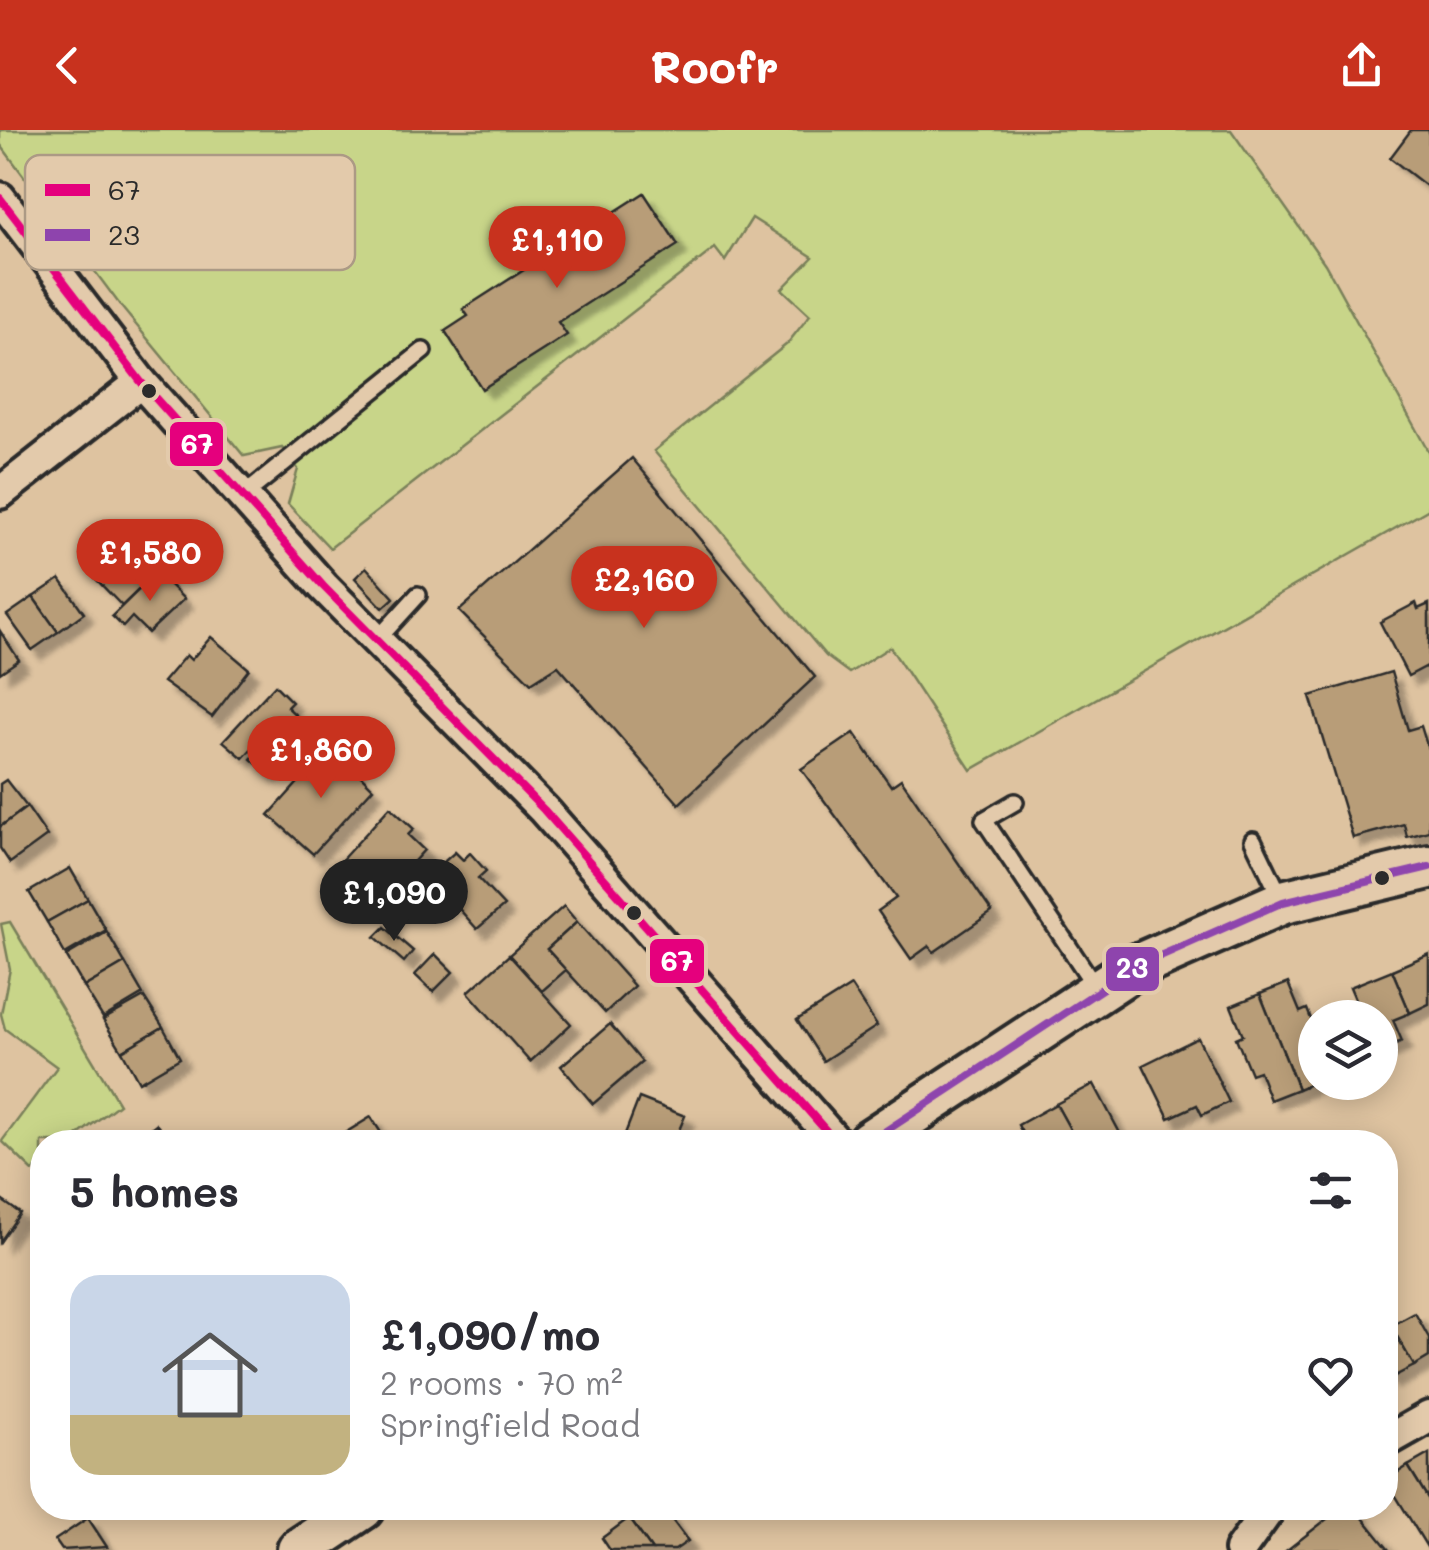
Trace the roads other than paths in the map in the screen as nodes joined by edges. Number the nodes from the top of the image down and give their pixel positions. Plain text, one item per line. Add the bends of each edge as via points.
1 (0, 198) edge
2 (25, 230) edge
3 (56, 270) edge
4 (423, 351) dead end
5 (142, 382) junction
6 (0, 493) edge
7 (243, 496) junction
8 (418, 594) dead end
9 (376, 641) junction
10 (1015, 802) dead end
11 (1254, 840) dead end
12 (1429, 867) edge
13 (1283, 902) junction
14 (1097, 989) junction
15 (825, 1130) edge
16 (888, 1130) edge
17 (1429, 1417) edge
18 (1398, 1435) edge
19 (344, 1520) edge
20 (1261, 1520) edge
21 (299, 1550) edge
22 (1240, 1550) edge

1 - 2 street
3 - 5 street
4 - 7 lane
5 - 6 street
5 - 7 street
7 - 9 street
8 - 9 lane
9 - 15 street via 544,810
10 - 14 lane via 984,820
11 - 13 lane
12 - 13 main road
13 - 14 main road
14 - 16 main road
17 - 18 street
19 - 21 main road
20 - 22 street

